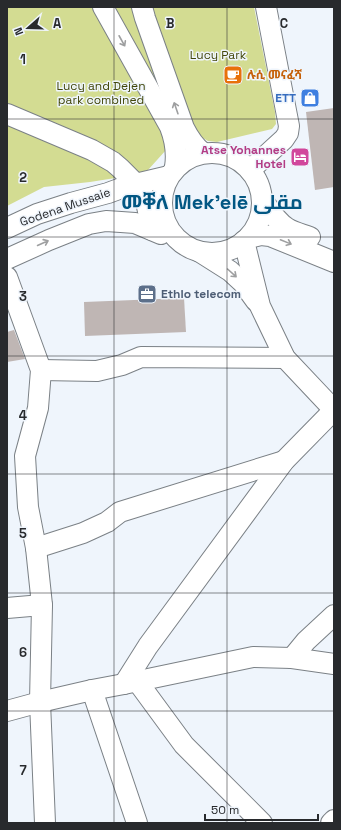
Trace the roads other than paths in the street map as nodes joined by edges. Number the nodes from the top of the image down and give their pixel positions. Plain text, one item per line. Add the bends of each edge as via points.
1 (103, 7) edge
2 (142, 7) edge
3 (266, 7) edge
4 (7, 114) edge
5 (203, 153) junction
6 (250, 170) junction
7 (172, 172) junction
8 (136, 184) junction
9 (262, 199) junction
10 (7, 228) edge
11 (152, 230) junction
12 (246, 239) junction
13 (334, 247) edge
14 (195, 250) junction
15 (7, 259) edge
16 (334, 262) edge
17 (7, 277) edge
18 (260, 306) junction
19 (285, 358) junction
20 (41, 370) junction
21 (334, 410) edge
22 (284, 461) junction
23 (36, 548) junction
24 (42, 606) junction
25 (7, 608) edge
26 (334, 616) edge
27 (292, 658) junction
28 (334, 664) edge
29 (131, 683) junction
30 (92, 690) junction
31 (40, 702) junction
32 (7, 711) edge
33 (334, 820) edge
34 (45, 823) edge
35 (137, 823) edge
36 (262, 823) edge
37 (331, 823) edge

1 -> 7 street via 170,127 176,161
5 -> 2 street via 190,140 184,128
3 - 6 street via 289,126 284,139
4 - 8 street via 92,150 112,162
5 - 6 street via 224,153 242,162
5 - 7 street via 183,161
6 - 9 street via 256,178
7 - 8 street, Godena Mussaie
7 - 14 street via 164,185 162,196 164,217 167,227 181,243
8 - 10 street, Godena Mussaie via 52,209
8 - 11 street via 146,202
9 - 12 street via 259,220
9 - 13 street via 287,228
11 - 14 street, Godena Mussaie
15 -> 11 street, Godena Mussaie via 89,224 106,221 135,223
12 - 14 street via 221,252
12 -> 16 street via 261,235 270,236
12 - 18 street
14 -> 18 street via 230,271 243,283
17 - 20 street
18 - 19 street
19 - 20 street via 141,357 97,371
19 - 21 street
20 - 23 street via 38,408 25,456 28,507
21 - 22 street
22 - 23 street via 120,512 107,522 83,533
22 - 29 street via 148,646
23 - 24 street
24 - 25 street
24 - 31 street
26 - 27 street via 306,641
27 - 28 street
27 - 29 street via 253,657
29 - 30 street
29 - 36 street via 184,744
30 - 31 street
30 - 35 street
31 - 32 street
31 - 34 street
33 - 37 street

